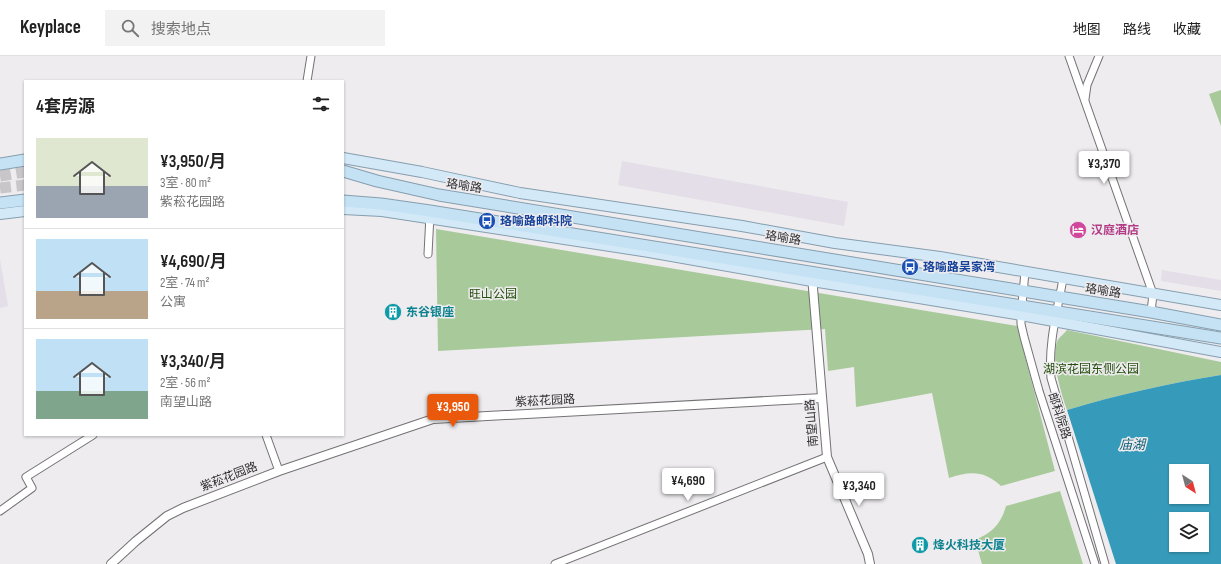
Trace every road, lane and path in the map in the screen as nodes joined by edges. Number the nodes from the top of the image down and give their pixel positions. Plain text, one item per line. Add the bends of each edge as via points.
1 (311, 56) edge
2 (1069, 56) edge
3 (1099, 56) edge
4 (307, 80) edge
5 (1084, 100) junction
6 (344, 158) edge
7 (23, 161) edge
8 (0, 164) edge
9 (344, 170) edge
10 (344, 178) edge
11 (377, 181) junction
12 (344, 195) edge
13 (24, 200) edge
14 (344, 201) edge
15 (0, 203) edge
16 (381, 204) junction
17 (344, 209) edge
18 (24, 211) edge
19 (0, 214) edge
20 (430, 215) junction
21 (428, 254) dead end
22 (1025, 272) junction
23 (812, 276) junction
24 (1063, 279) junction
25 (1023, 291) junction
26 (1153, 294) junction
27 (1059, 297) junction
28 (1221, 305) edge
29 (1021, 310) junction
30 (1151, 312) junction
31 (1056, 317) junction
32 (1221, 325) edge
33 (1221, 338) edge
34 (1221, 352) edge
35 (822, 398) junction
36 (91, 436) edge
37 (266, 436) edge
38 (827, 457) junction
39 (279, 471) junction
40 (0, 511) edge
41 (111, 564) edge
42 (555, 564) edge
43 (870, 564) edge
44 (1095, 564) edge
45 (1105, 564) edge

1 - 4 street
2 - 5 street
3 - 5 street via 1087,85
5 - 26 street
6 - 22 main road via 520,193
7 - 8 highway
9 - 11 highway, 珞喻路
10 - 11 highway
11 - 25 highway, 珞喻路 via 439,195
12 - 16 highway
13 - 15 highway
14 - 16 highway
16 - 20 highway
17 - 20 main road
18 - 19 main road
20 - 21 street
20 - 23 highway
22 - 24 main road
22 - 25 street, 邮科院路
23 - 29 highway
23 - 35 street, 南望山路
24 - 26 main road
24 - 27 street
25 - 27 highway, 珞喻路
25 - 29 street, 邮科院路
26 - 28 main road
26 - 30 street
27 - 30 highway, 珞喻路
27 - 31 street
29 - 31 highway
29 - 44 street, 邮科院路 via 1021,324 1039,391
30 - 32 highway, 珞喻路
31 - 33 highway
31 - 34 main road
31 - 45 street via 1050,353 1051,378
35 - 38 street, 南望山路
35 - 39 street, 紫菘花园路 via 433,419
36 - 40 street via 26,477 32,488
37 - 39 street
38 - 42 street
38 - 43 street, 南望山路
39 - 41 street, 紫菘花园路 via 175,512 136,541

